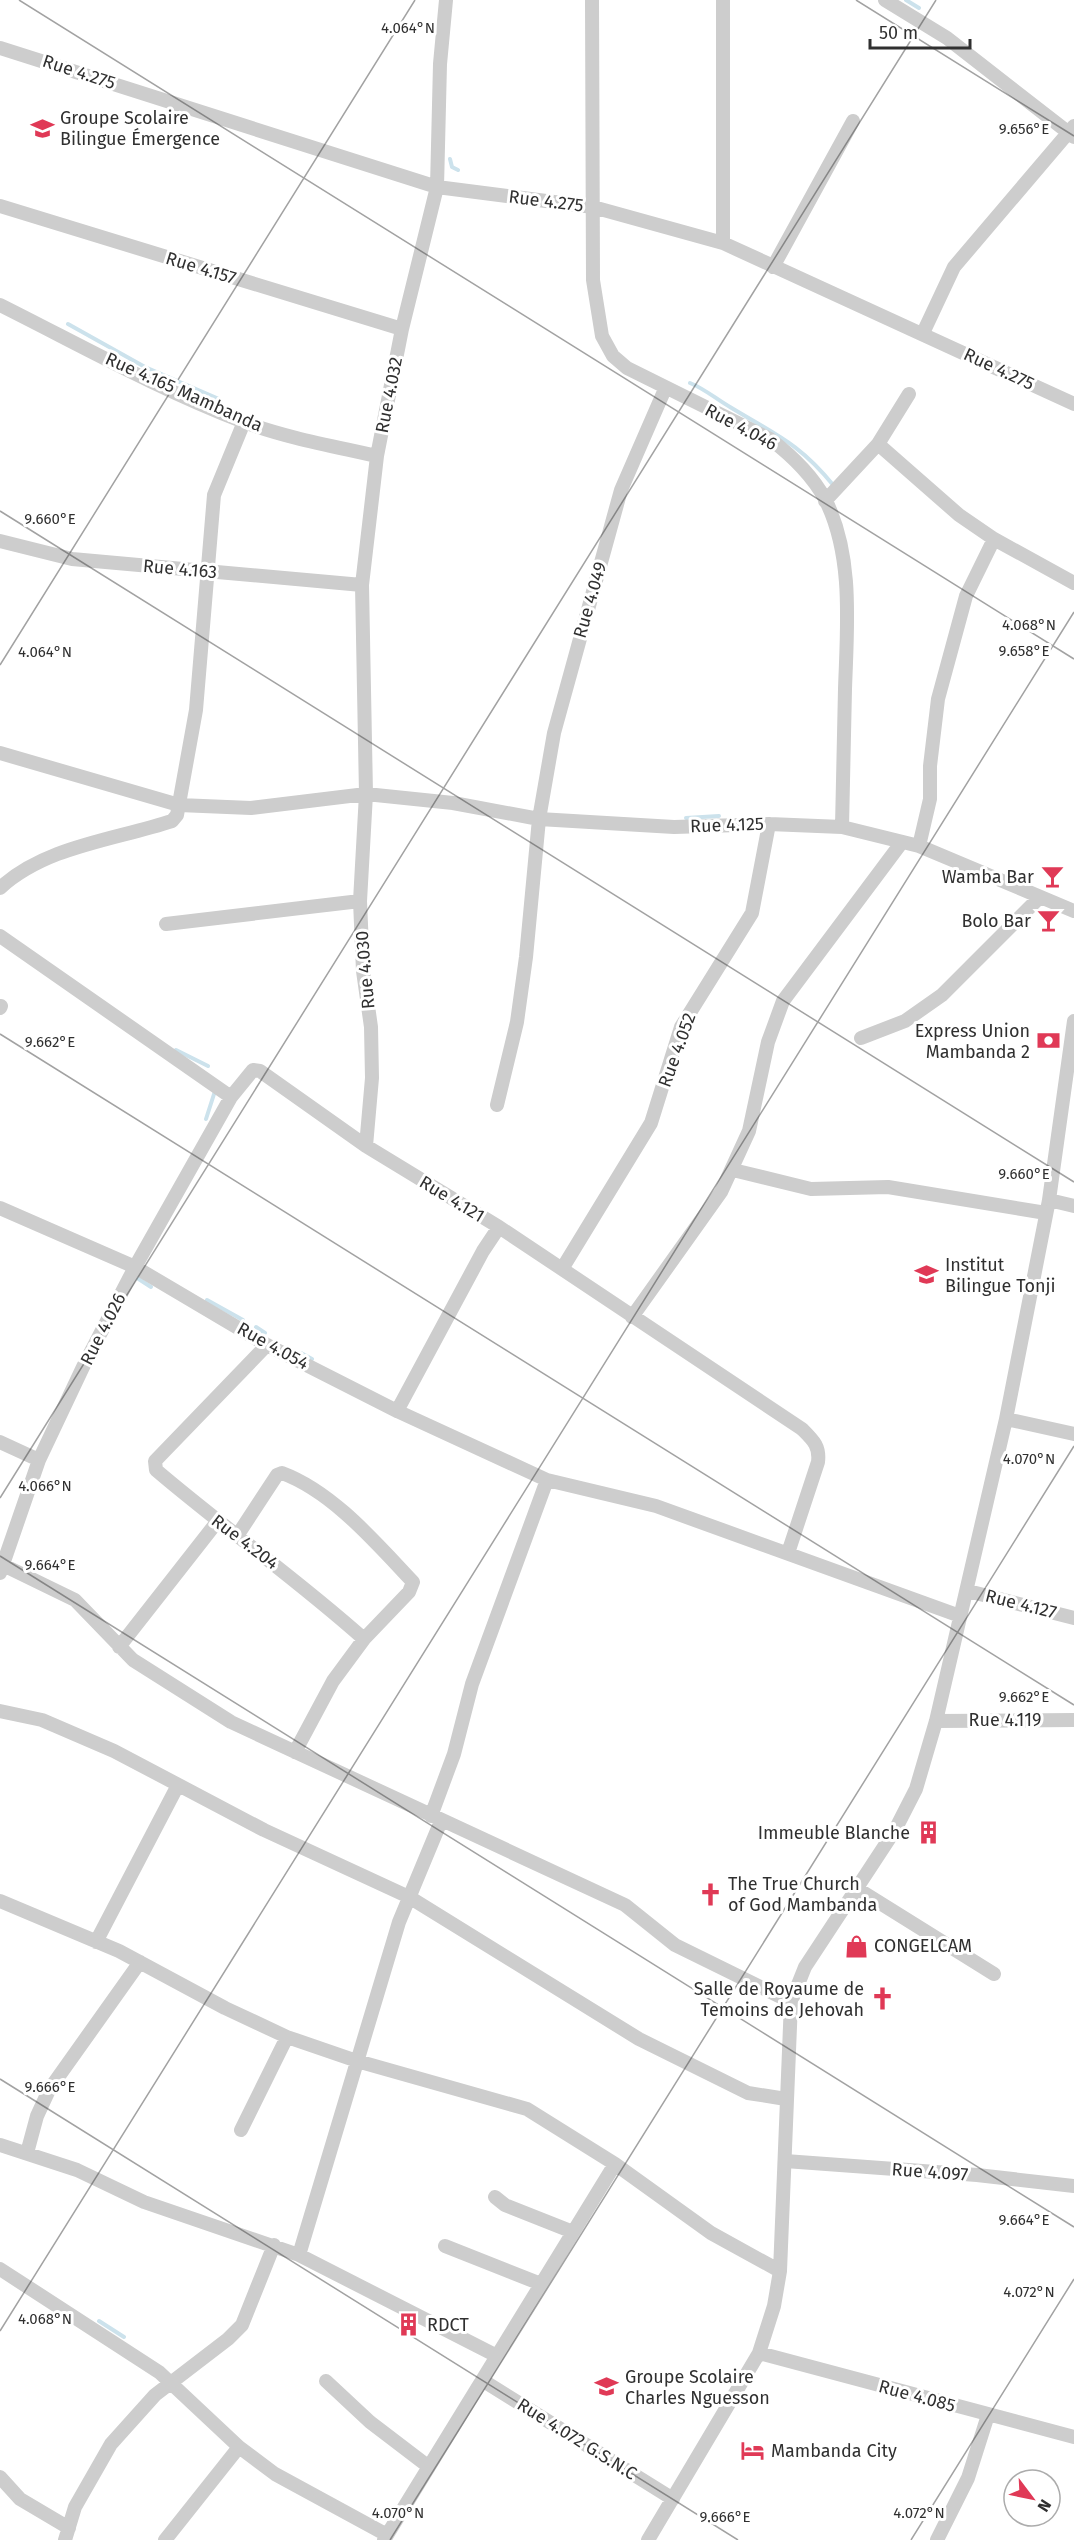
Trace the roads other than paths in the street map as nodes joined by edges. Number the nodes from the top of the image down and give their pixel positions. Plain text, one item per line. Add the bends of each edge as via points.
1 (592, 0) edge
2 (723, 0) edge
3 (885, 0) edge
4 (442, 1) edge
5 (0, 48) edge
6 (853, 121) dead end
7 (1072, 132) edge
8 (437, 187) junction
9 (0, 206) edge
10 (593, 207) junction
11 (723, 243) junction
12 (773, 267) junction
13 (0, 305) edge
14 (402, 330) junction
15 (922, 333) junction
16 (665, 388) junction
17 (909, 394) dead end
18 (1074, 404) edge
19 (244, 422) junction
20 (878, 444) junction
21 (377, 456) junction
22 (825, 501) junction
23 (994, 539) junction
24 (0, 541) edge
25 (208, 572) junction
26 (1074, 583) edge
27 (362, 585) junction
28 (0, 753) edge
29 (366, 794) junction
30 (179, 805) junction
31 (539, 819) junction
32 (769, 824) junction
33 (842, 827) junction
34 (902, 842) junction
35 (919, 846) junction
36 (0, 888) edge
37 (1040, 897) junction
38 (360, 901) junction
39 (1074, 911) edge
40 (166, 924) dead end
41 (0, 936) edge
42 (1074, 1021) edge
43 (861, 1038) dead end
44 (1072, 1066) edge
45 (231, 1097) junction
46 (497, 1105) dead end
47 (366, 1146) junction
48 (733, 1170) junction
49 (1048, 1206) junction
50 (1074, 1206) edge
51 (0, 1208) edge
52 (499, 1227) junction
53 (135, 1267) junction
54 (562, 1269) junction
55 (632, 1317) junction
56 (267, 1345) junction
57 (397, 1411) junction
58 (1006, 1419) junction
59 (1074, 1434) edge
60 (0, 1442) edge
61 (39, 1460) junction
62 (547, 1480) junction
63 (217, 1522) junction
64 (237, 1536) junction
65 (788, 1553) junction
66 (1, 1569) edge
67 (968, 1591) junction
68 (960, 1616) junction
69 (1074, 1618) edge
70 (364, 1639) junction
71 (118, 1647) junction
72 (0, 1711) edge
73 (1074, 1720) edge
74 (936, 1721) junction
75 (295, 1752) junction
76 (178, 1785) junction
77 (436, 1819) junction
78 (856, 1888) junction
79 (409, 1897) junction
80 (0, 1901) edge
81 (96, 1942) junction
82 (140, 1962) junction
83 (994, 1974) dead end
84 (791, 2002) junction
85 (287, 2037) junction
86 (357, 2061) junction
87 (786, 2099) junction
88 (241, 2130) dead end
89 (0, 2145) edge
90 (27, 2153) junction
91 (785, 2161) junction
92 (615, 2164) junction
93 (1074, 2186) edge
94 (495, 2197) dead end
95 (573, 2232) junction
96 (274, 2245) junction
97 (445, 2246) dead end
98 (299, 2255) junction
99 (0, 2269) edge
100 (780, 2271) junction
101 (541, 2284) junction
102 (759, 2353) junction
103 (497, 2356) junction
104 (482, 2380) junction
105 (171, 2381) junction
106 (326, 2381) dead end
107 (988, 2415) junction
108 (1074, 2437) edge
109 (239, 2447) junction
110 (429, 2467) junction
111 (0, 2477) edge
112 (673, 2499) junction
113 (67, 2534) edge
114 (385, 2538) edge
115 (165, 2540) edge
116 (648, 2540) edge
117 (937, 2540) edge

1 - 10 street, Rue 4.046
2 - 11 street
3 - 7 street via 947,38
4 - 8 street, Rue 4.032
5 - 8 street, Rue 4.275
6 - 12 street
7 - 15 street via 954,267
8 - 10 street, Rue 4.275
8 - 14 street, Rue 4.032
9 - 14 street, Rue 4.157
10 - 11 street, Rue 4.275
10 - 16 street, Rue 4.046 via 593,280 602,336 613,356 627,368
11 - 12 street, Rue 4.275
12 - 15 street, Rue 4.275
13 - 19 street, Rue 4.165 Mambanda
14 - 21 street, Rue 4.032
15 - 18 street, Rue 4.275
16 - 22 street, Rue 4.046 via 770,439 789,453
16 - 31 street, Rue 4.049 via 621,490 554,733
17 - 20 street
19 - 21 street, Rue 4.165 Mambanda
19 - 25 street via 214,495
20 - 22 street
20 - 23 street via 959,515
21 - 27 street, Rue 4.032
22 - 33 street, Rue 4.046 via 841,549 847,611
23 - 26 street
23 - 35 street via 966,596 938,699 930,799
24 - 25 street, Rue 4.163 via 72,560
25 - 27 street, Rue 4.163
25 - 30 street via 196,710
27 - 29 street, Rue 4.032
28 - 30 street, Rue 4.125
29 - 30 street, Rue 4.125 via 251,808
29 - 31 street, Rue 4.125 via 453,803
29 - 38 street, Rue 4.030
30 - 36 street via 172,821 33,864
31 - 32 street, Rue 4.125 via 674,827
31 - 46 street, Rue 4.049 via 517,1022
32 - 33 street, Rue 4.125
32 - 54 street, Rue 4.052 via 752,913 681,1027 651,1123
33 - 34 street, Rue 4.125
34 - 35 street, Rue 4.125
34 - 48 street via 783,1001 768,1042 749,1131
35 - 37 street, Rue 4.125
37 - 39 street, Rue 4.125
37 - 43 street via 942,995 905,1021
38 - 40 street
38 - 47 street, Rue 4.030 via 363,971 371,1027 372,1078
41 - 45 street
42 - 44 street
44 - 49 street
45 - 47 street, Rue 4.121 via 248,1075 260,1071
45 - 53 street, Rue 4.026
47 - 52 street, Rue 4.121
48 - 49 street via 811,1189 888,1187
48 - 55 street
49 - 50 street
49 - 58 street
51 - 53 street, Rue 4.054
52 - 54 street, Rue 4.121
52 - 57 street
53 - 56 street, Rue 4.054
53 - 61 street, Rue 4.026
54 - 55 street, Rue 4.121
55 - 65 street, Rue 4.121 via 816,1443 818,1462
56 - 57 street, Rue 4.054
56 - 63 street, Rue 4.204 via 155,1461 156,1470
57 - 62 street, Rue 4.054
58 - 59 street
58 - 67 street
60 - 61 street
61 - 66 street, Rue 4.026
62 - 65 street, Rue 4.054 via 656,1506
62 - 77 street via 472,1684
63 - 64 street, Rue 4.204
63 - 71 street
64 - 70 street, Rue 4.204 via 300,1583
64 - 70 street via 282,1473 358,1523 412,1582 409,1592
65 - 68 street, Rue 4.054
66 - 71 street via 75,1600
67 - 68 street
67 - 69 street, Rue 4.127
68 - 74 street
70 - 75 street via 333,1681
71 - 75 street via 231,1722
72 - 76 street via 42,1720 114,1751
73 - 74 street, Rue 4.119
74 - 78 street via 916,1789 895,1830
75 - 77 street
76 - 79 street
76 - 81 street
77 - 79 street
77 - 84 street via 625,1905 675,1945
78 - 83 street
78 - 84 street via 806,1967
79 - 86 street
79 - 87 street via 639,2039 748,2093
80 - 81 street
81 - 82 street
82 - 85 street
82 - 90 street via 50,2090 37,2116
84 - 87 street
85 - 86 street
85 - 88 street
86 - 92 street via 527,2109
86 - 98 street
87 - 91 street
89 - 90 street
90 - 96 street via 77,2170 144,2202
91 - 93 street, Rue 4.097
91 - 100 street
92 - 95 street
92 - 100 street via 711,2233
94 - 95 street via 505,2205
95 - 101 street
96 - 98 street
96 - 105 street via 242,2325
97 - 101 street
98 - 103 street
99 - 105 street
100 - 102 street
101 - 103 street
102 - 107 street, Rue 4.085
102 - 112 street
103 - 104 street
104 - 110 street
104 - 112 street, Rue 4.072 G.S.N.C
105 - 109 street
105 - 113 street via 111,2444 75,2507
106 - 110 street via 370,2422
107 - 108 street, Rue 4.085
107 - 117 street via 969,2478
109 - 114 street via 275,2474
109 - 115 street
110 - 114 street
111 - 113 street via 20,2499
112 - 116 street

